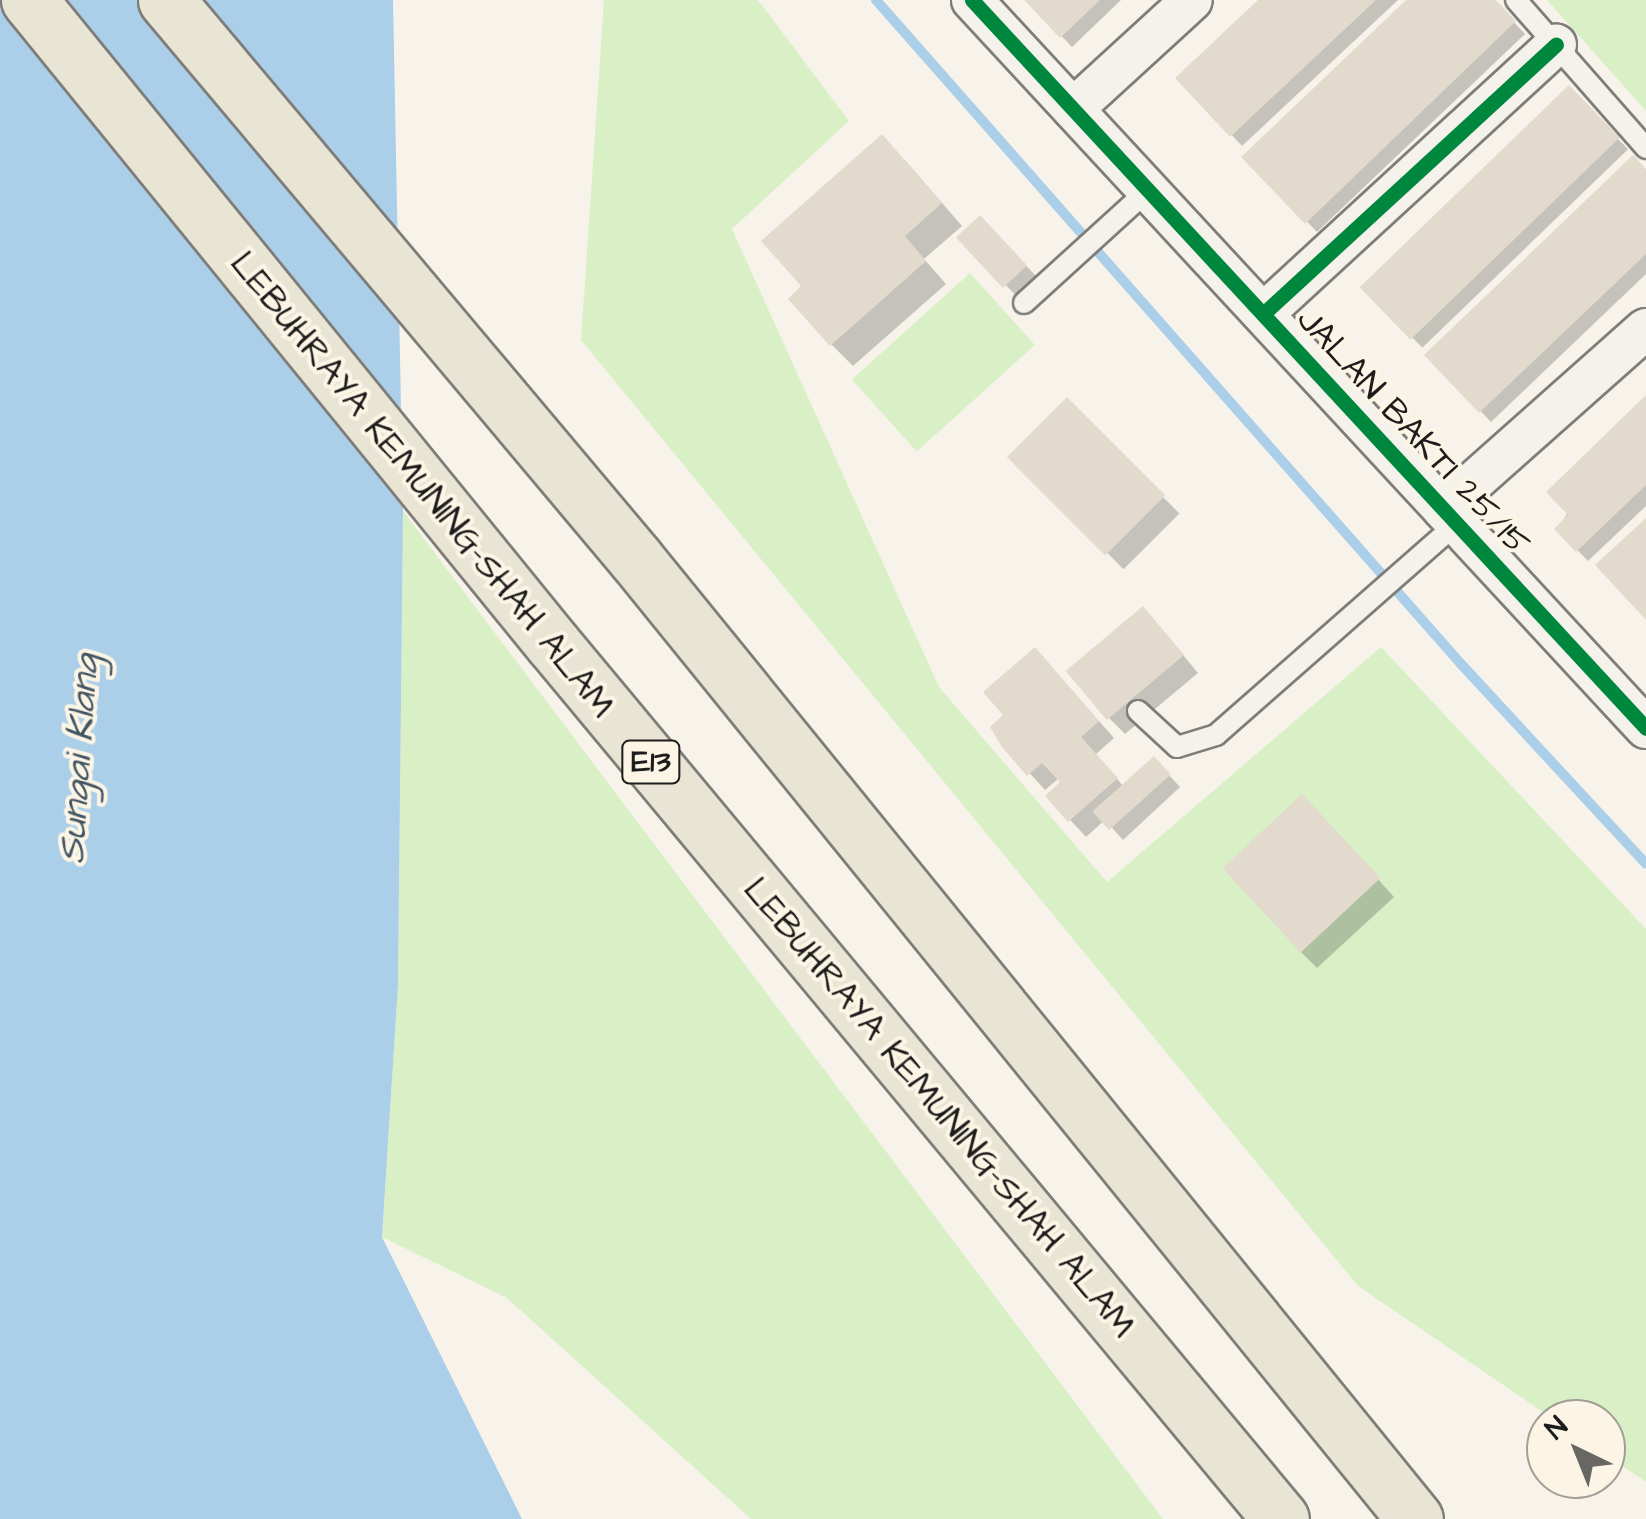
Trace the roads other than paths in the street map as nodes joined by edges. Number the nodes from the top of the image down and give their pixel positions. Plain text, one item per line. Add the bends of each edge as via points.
1 (29, 0) edge
2 (166, 0) edge
3 (972, 0) edge
4 (1192, 0) edge
5 (1516, 0) edge
6 (1556, 45) junction
7 (1073, 109) junction
8 (1646, 148) edge
9 (1148, 190) junction
10 (1024, 302) dead end
11 (1262, 314) junction
12 (1646, 329) edge
13 (1450, 516) junction
14 (1640, 708) edge
15 (1138, 711) dead end
16 (1281, 1519) edge
17 (1414, 1519) edge

1 - 16 highway, LEBUHRAYA KEMUNING-SHAH ALAM / E13 via 552,644
2 - 17 highway via 624,544
3 - 7 street, JALAN BAKTI 25/15
4 - 7 street
5 - 6 lane
6 - 8 lane
6 - 11 street
7 - 9 street, JALAN BAKTI 25/15
9 - 10 lane
9 - 11 street, JALAN BAKTI 25/15
11 - 13 street, JALAN BAKTI 25/15
12 - 13 street
13 - 14 street, JALAN BAKTI 25/15
13 - 15 lane via 1423,555 1216,735 1177,747

